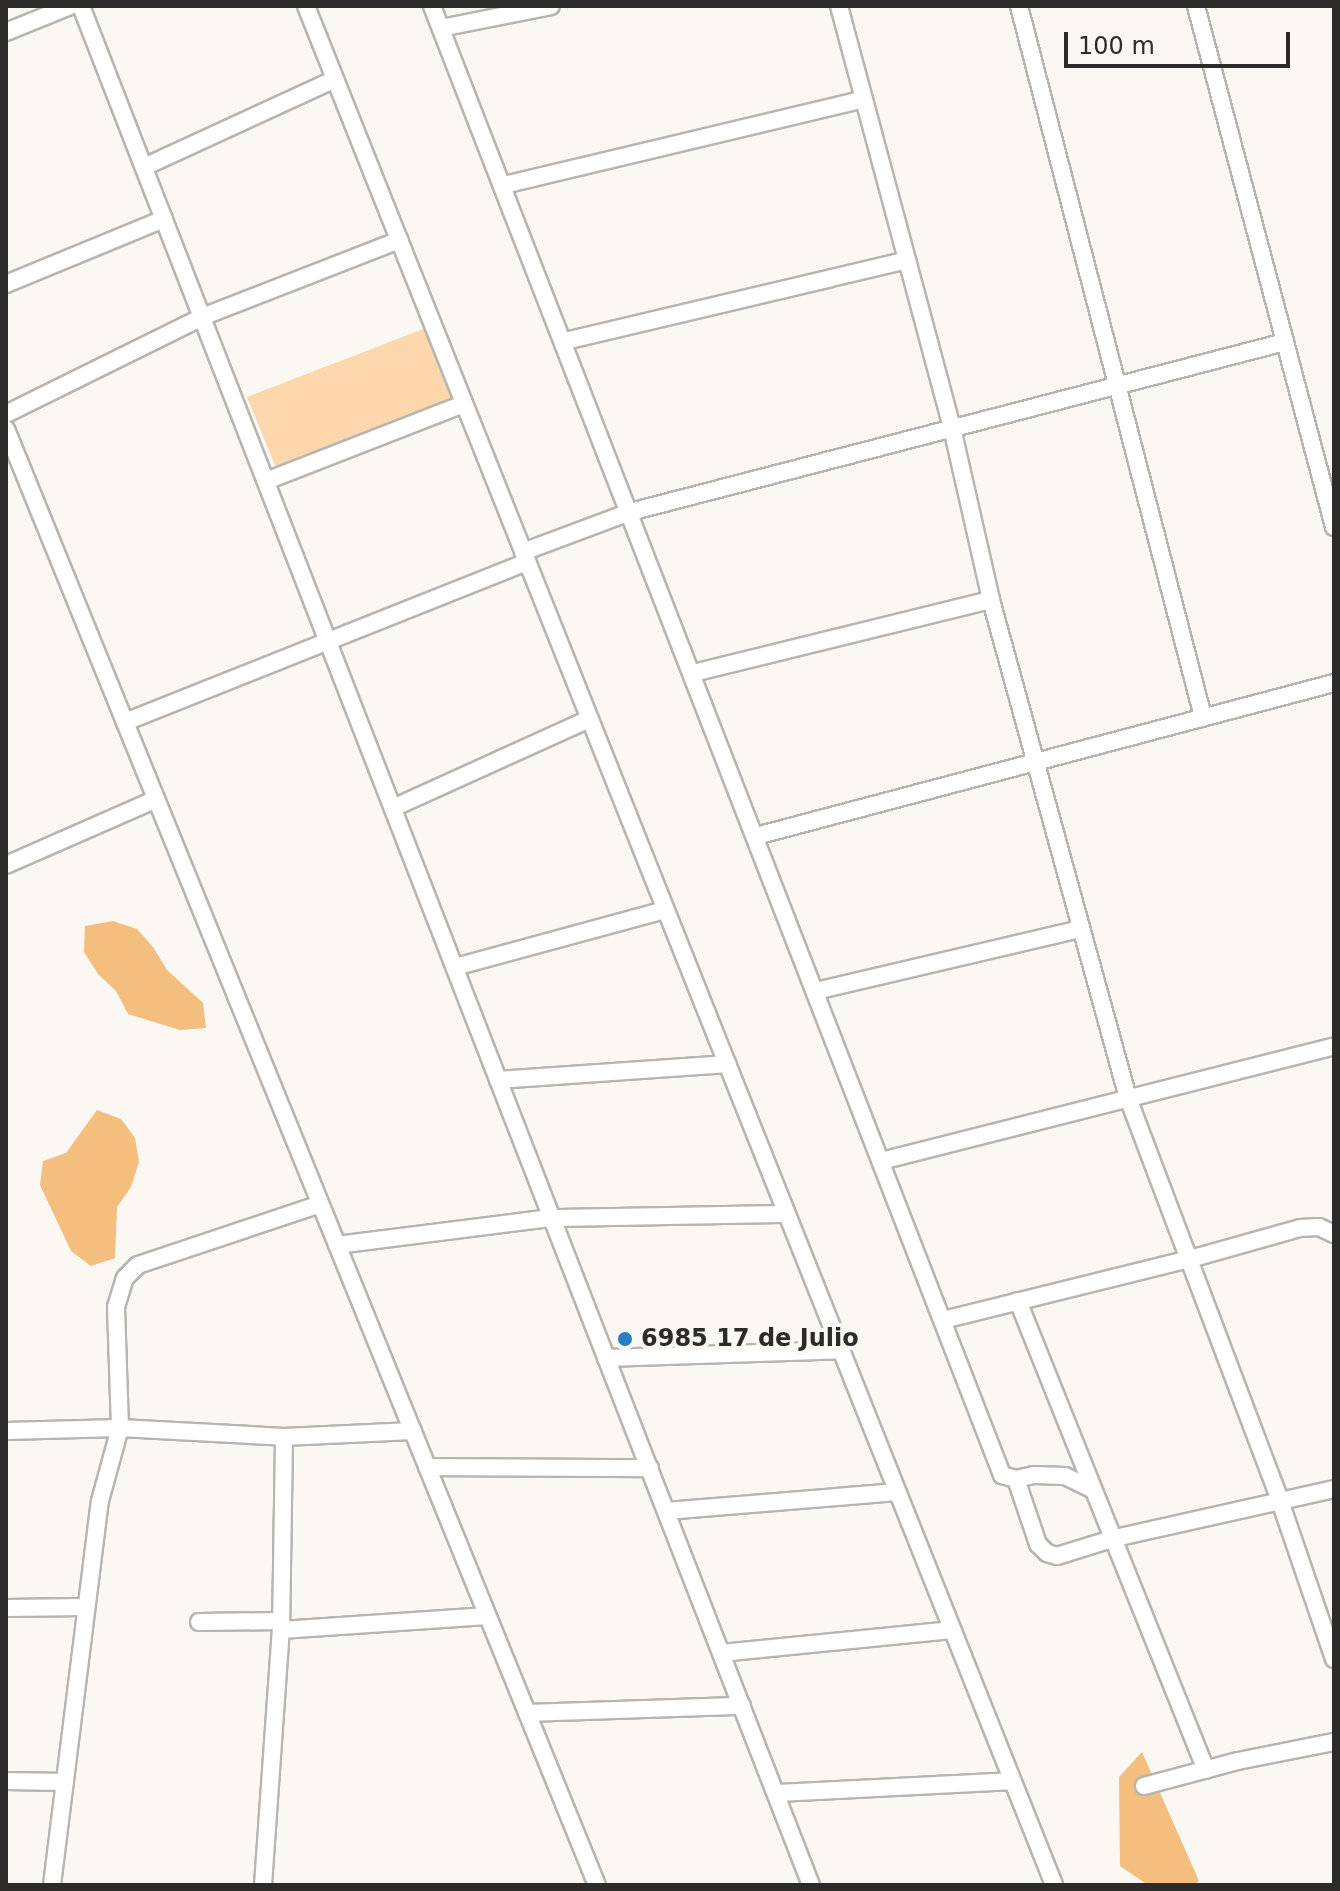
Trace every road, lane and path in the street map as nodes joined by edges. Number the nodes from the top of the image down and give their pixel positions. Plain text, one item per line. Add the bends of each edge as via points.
1 (70, 6) edge
2 (81, 6) edge
3 (306, 6) edge
4 (432, 6) edge
5 (551, 6) edge
6 (839, 6) edge
7 (1019, 6) edge
8 (1196, 6) edge
9 (441, 28) junction
10 (6, 32) edge
11 (335, 79) junction
12 (864, 99) junction
13 (144, 167) junction
14 (504, 185) junction
15 (164, 219) junction
16 (399, 240) junction
17 (907, 260) junction
18 (6, 284) edge
19 (202, 317) junction
20 (565, 341) junction
21 (1285, 342) junction
22 (1117, 386) junction
23 (464, 404) junction
24 (6, 414) edge
25 (952, 428) junction
26 (6, 429) edge
27 (266, 481) junction
28 (630, 512) junction
29 (1334, 527) edge
30 (525, 557) junction
31 (991, 600) junction
32 (329, 643) junction
33 (693, 673) junction
34 (1334, 683) edge
35 (1203, 717) junction
36 (589, 719) junction
37 (125, 722) junction
38 (1035, 762) junction
39 (156, 799) junction
40 (393, 808) junction
41 (756, 836) junction
42 (6, 865) edge
43 (665, 910) junction
44 (1080, 929) junction
45 (455, 967) junction
46 (816, 991) junction
47 (1334, 1046) edge
48 (727, 1064) junction
49 (498, 1080) junction
50 (1128, 1098) junction
51 (881, 1161) junction
52 (320, 1204) junction
53 (786, 1214) junction
54 (552, 1218) junction
55 (1334, 1234) edge
56 (337, 1245) junction
57 (1190, 1259) junction
58 (1018, 1301) junction
59 (943, 1320) junction
60 (841, 1350) junction
61 (606, 1358) junction
62 (120, 1428) junction
63 (6, 1431) edge
64 (413, 1431) junction
65 (284, 1437) junction
66 (427, 1467) junction
67 (650, 1468) junction
68 (1016, 1479) junction
69 (1092, 1489) junction
70 (1334, 1489) edge
71 (897, 1492) junction
72 (1280, 1501) junction
73 (666, 1511) junction
74 (1115, 1538) junction
75 (84, 1607) junction
76 (6, 1608) edge
77 (488, 1616) junction
78 (199, 1622) dead end
79 (281, 1626) junction
80 (952, 1630) junction
81 (721, 1653) junction
82 (1334, 1659) edge
83 (742, 1706) junction
84 (527, 1713) junction
85 (1334, 1742) edge
86 (1206, 1770) junction
87 (6, 1781) edge
88 (1012, 1781) junction
89 (65, 1782) junction
90 (1144, 1786) dead end
91 (776, 1793) junction
92 (52, 1885) edge
93 (263, 1885) edge
94 (597, 1885) edge
95 (811, 1885) edge
96 (1054, 1885) edge

1 - 10 street
2 - 13 street
3 - 11 street
4 - 9 street
5 - 9 street
6 - 12 street
7 - 22 street
8 - 21 street
9 - 14 street
11 - 13 street
11 - 16 street
12 - 14 street
12 - 17 street
13 - 15 street
14 - 20 street
15 - 18 street
15 - 19 street
16 - 19 street
16 - 23 street
17 - 20 street
17 - 25 street
19 - 24 street
19 - 27 street
20 - 28 street
21 - 22 street
21 - 29 street
22 - 25 street
22 - 35 street
23 - 27 street
23 - 30 street
25 - 28 street
25 - 31 street
26 - 37 street
27 - 32 street
28 - 30 street
28 - 33 street
30 - 32 street
30 - 36 street
31 - 33 street
31 - 38 street
32 - 37 street
32 - 40 street
33 - 41 street
34 - 35 street
35 - 38 street
36 - 40 street
36 - 43 street
37 - 39 street
38 - 41 street
38 - 44 street
39 - 42 street
39 - 52 street
40 - 45 street
41 - 46 street
43 - 45 street
43 - 48 street
44 - 46 street
44 - 50 street
45 - 49 street
46 - 51 street
47 - 50 street
48 - 49 street
48 - 53 street
49 - 54 street
50 - 51 street
50 - 57 street
51 - 59 street
52 - 56 street
52 - 62 street via 138,1265 125,1278 116,1307
53 - 54 street
53 - 60 street
54 - 56 street
54 - 61 street
55 - 57 street via 1319,1227 1300,1228
56 - 64 street
57 - 58 street
57 - 72 street
58 - 59 street
58 - 69 street
59 - 68 street via 1002,1475
60 - 61 street
60 - 71 street
61 - 67 street
62 - 63 street
62 - 65 street
62 - 75 street via 100,1501
64 - 65 street
64 - 66 street
65 - 79 street
66 - 67 street
66 - 77 street
67 - 73 street
68 - 69 street via 1052,1473
68 - 74 street via 1038,1544 1047,1553 1057,1556
69 - 74 street
70 - 72 street
71 - 73 street
71 - 80 street
72 - 74 street
72 - 82 street
73 - 81 street
74 - 86 street
75 - 76 street
75 - 89 street
77 - 79 street
77 - 84 street
78 - 79 street
79 - 93 street
80 - 81 street
80 - 88 street
81 - 83 street
83 - 84 street
83 - 91 street
84 - 94 street
85 - 86 street
86 - 90 street
87 - 89 street
88 - 91 street
88 - 96 street
89 - 92 street
91 - 95 street

